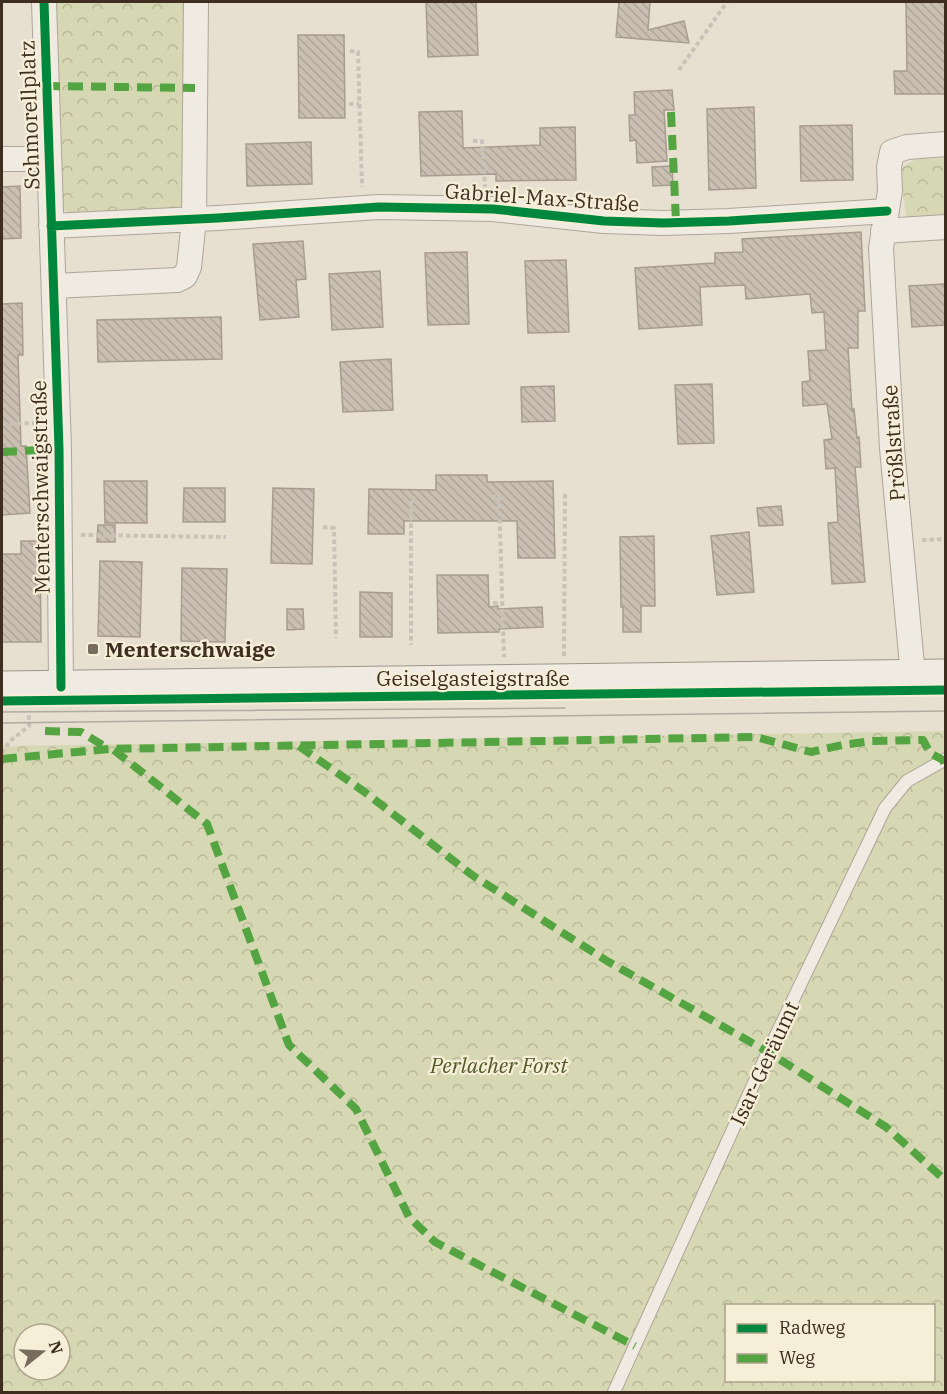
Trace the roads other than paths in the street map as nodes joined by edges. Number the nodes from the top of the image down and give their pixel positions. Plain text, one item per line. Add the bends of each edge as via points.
1 (44, 2) edge
2 (196, 2) edge
3 (945, 144) edge
4 (2, 159) edge
5 (48, 159) junction
6 (194, 220) junction
7 (885, 221) junction
8 (51, 226) junction
9 (945, 227) edge
10 (54, 286) junction
11 (913, 676) junction
12 (945, 676) edge
13 (61, 687) junction
14 (2, 688) edge
15 (945, 759) edge
16 (614, 1392) edge

1 - 5 street, Schmorellplatz
2 - 6 street
3 - 7 street via 892,152
4 - 5 street
5 - 8 street, Schmorellplatz
6 - 7 street, Gabriel-Max-Straße via 362,208 486,209 663,223
6 - 8 street
6 - 10 street via 189,267 185,276 177,280
7 - 9 street, Gabriel-Max-Straße
7 - 11 street, Prößlstraße via 881,248 892,448
8 - 10 street, Schmorellplatz
10 - 13 street, Menterschwaigstraße
11 - 12 main road, Geiselgasteigstraße
11 - 13 main road, Geiselgasteigstraße
13 - 14 main road, Geiselgasteigstraße
15 - 16 lane, Isar-Geräumt via 907,781 885,808 768,1052

